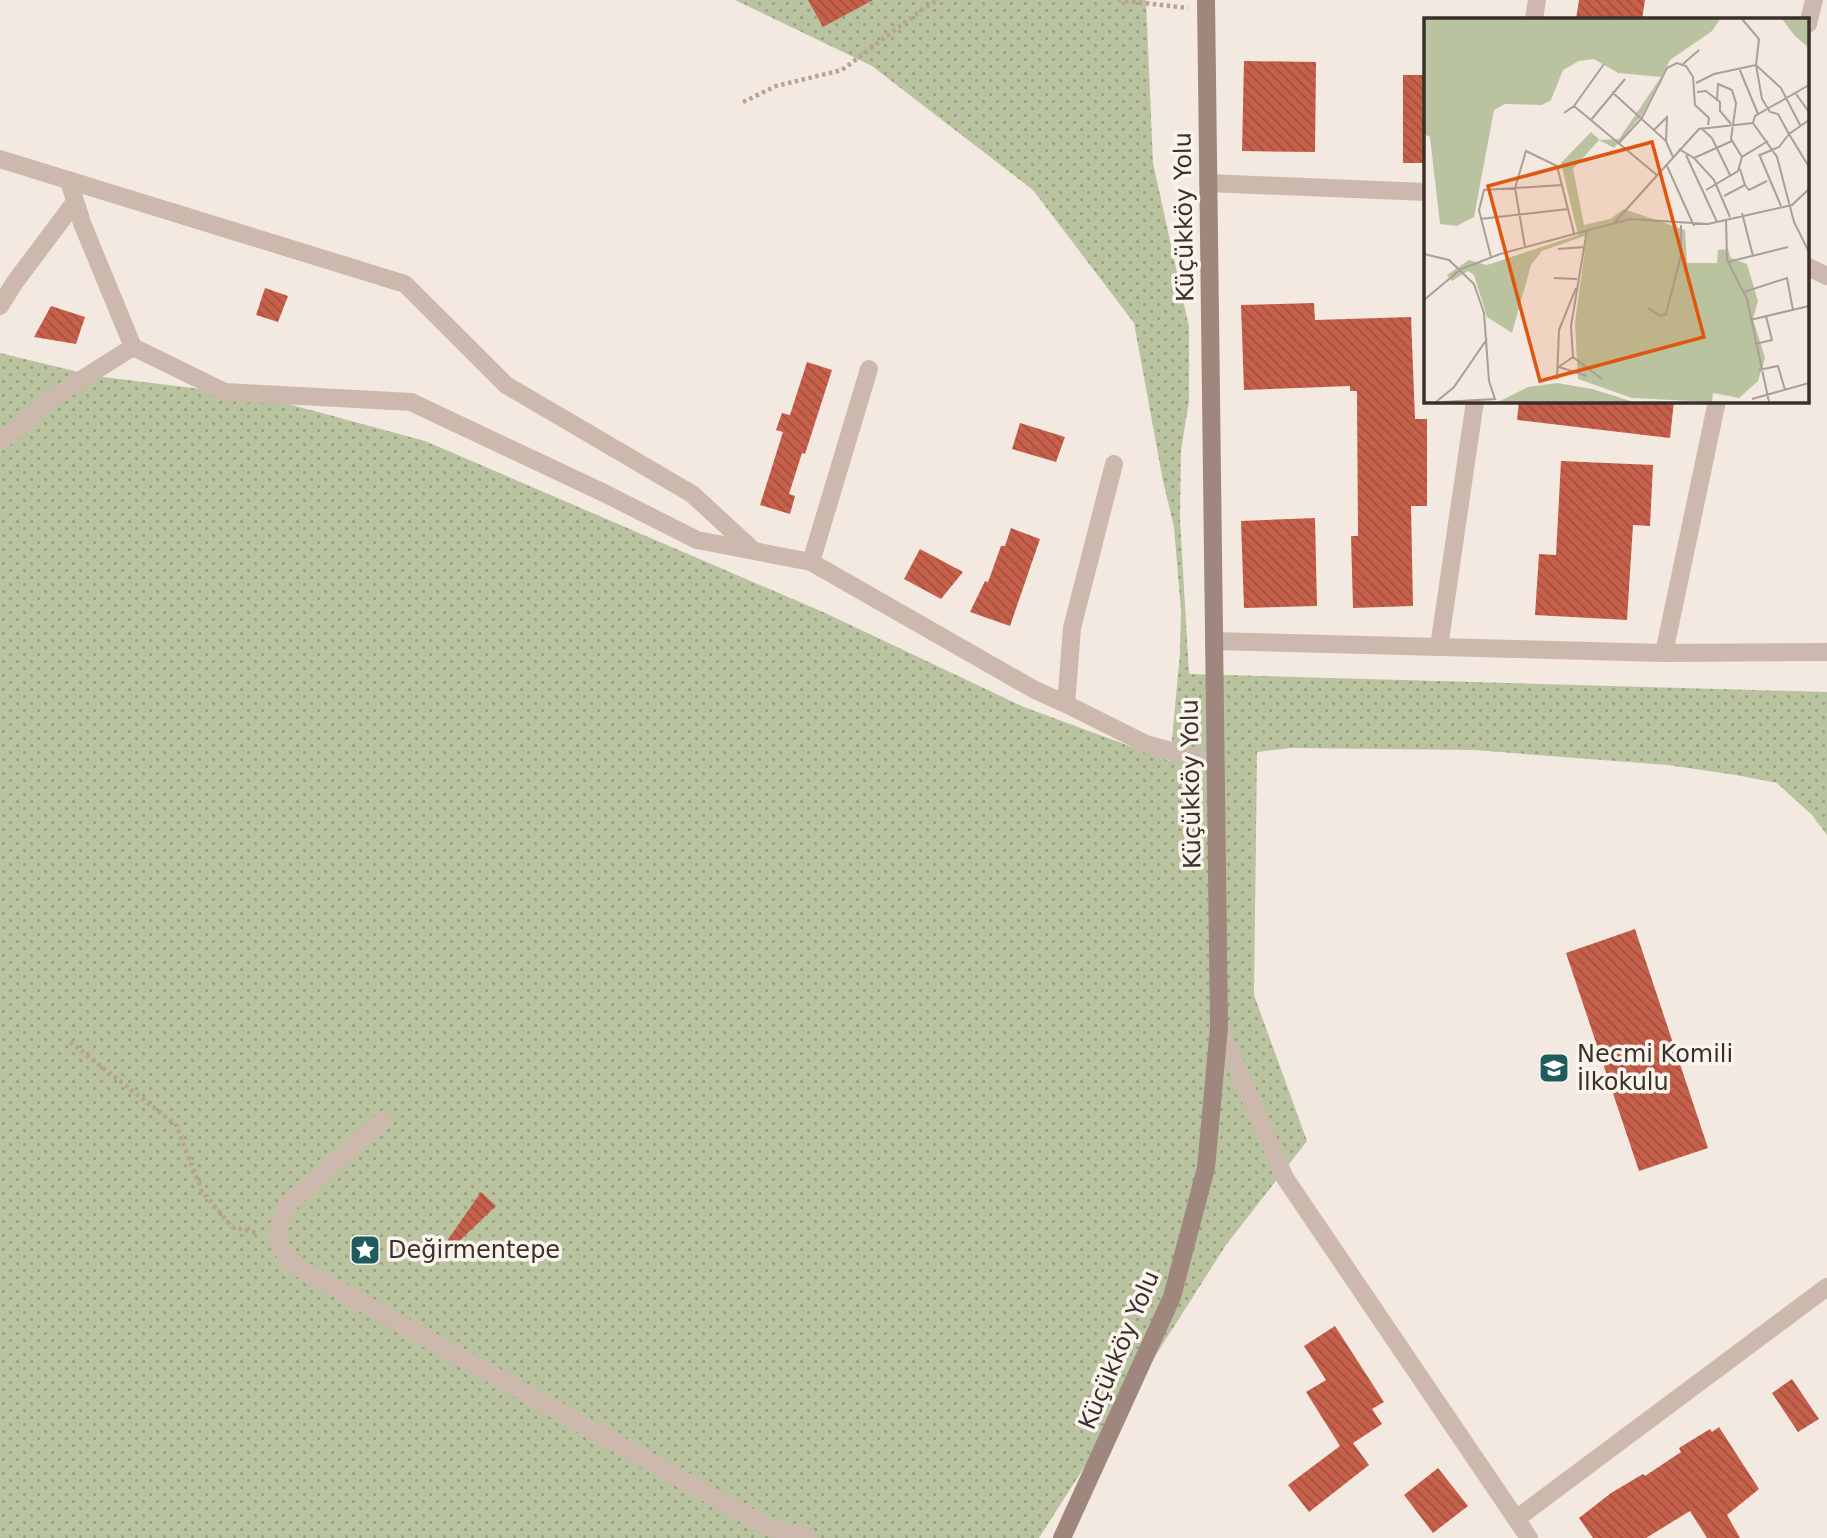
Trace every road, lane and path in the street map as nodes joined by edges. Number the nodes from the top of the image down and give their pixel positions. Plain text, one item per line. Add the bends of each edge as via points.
1 (938, 0) edge
2 (1118, 0) edge
3 (1537, 0) edge
4 (1814, 0) edge
5 (1206, 5) edge
6 (1534, 18) edge
7 (1810, 18) edge
8 (743, 102) dead end
9 (0, 159) edge
10 (69, 181) junction
11 (1208, 183) junction
12 (1424, 192) edge
13 (75, 202) junction
14 (1810, 268) edge
15 (1827, 276) edge
16 (0, 306) edge
17 (133, 347) junction
18 (869, 369) dead end
19 (1475, 402) edge
20 (1717, 402) edge
21 (0, 442) edge
22 (1114, 464) dead end
23 (754, 551) junction
24 (811, 562) junction
25 (1214, 642) junction
26 (1439, 647) junction
27 (1827, 652) edge
28 (1664, 653) junction
29 (1066, 704) junction
30 (1216, 764) junction
31 (1219, 1027) junction
32 (70, 1042) dead end
33 (382, 1121) dead end
34 (276, 1237) junction
35 (1827, 1287) edge
36 (1516, 1519) junction
37 (807, 1538) edge
38 (1062, 1538) edge
39 (1529, 1538) edge

1 - 8 path via 842,70 776,86
2 - 5 path
3 - 6 street
4 - 7 street
5 - 11 main road, Küçükköy Yolu
9 - 10 street
10 - 13 street
10 - 23 street via 405,284 506,385 692,494
11 - 12 street
11 - 25 main road, Küçükköy Yolu
13 - 16 street
13 - 17 street
14 - 15 street
17 - 21 street via 52,397
17 - 23 street via 226,392 411,402 697,540
18 - 24 street
19 - 26 street
20 - 28 street
22 - 29 street via 1072,628
23 - 24 street
24 - 29 street
25 - 26 street
25 - 30 main road, Küçükköy Yolu
26 - 28 street
27 - 28 street
29 - 30 street via 1146,744
30 - 31 main road, Küçükköy Yolu
31 - 36 street via 1285,1178
31 - 38 main road, Küçükköy Yolu via 1206,1168 1172,1297
32 - 34 path via 176,1125 202,1191 232,1227
33 - 34 street via 287,1205
34 - 37 street via 290,1263 768,1527
35 - 36 street
36 - 39 street

